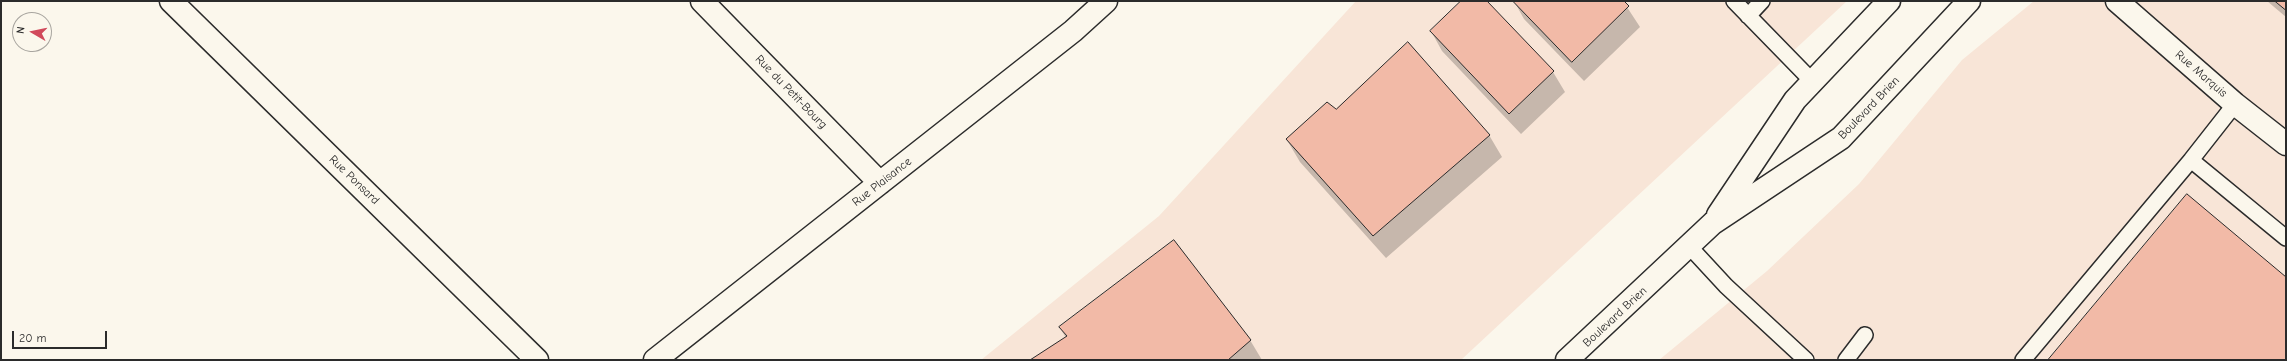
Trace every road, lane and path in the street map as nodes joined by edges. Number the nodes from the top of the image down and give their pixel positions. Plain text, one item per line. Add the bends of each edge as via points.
1 (171, 1) edge
2 (702, 1) edge
3 (1106, 1) edge
4 (1734, 1) edge
5 (1762, 1) edge
6 (1889, 1) edge
7 (1969, 1) edge
8 (2117, 1) edge
9 (1748, 16) junction
10 (1813, 82) junction
11 (2235, 104) junction
12 (2286, 144) edge
13 (2191, 160) junction
14 (880, 183) junction
15 (1713, 223) junction
16 (2286, 238) edge
17 (1689, 246) junction
18 (1865, 335) dead end
19 (537, 360) edge
20 (655, 360) edge
21 (1567, 360) edge
22 (1806, 360) edge
23 (1846, 360) edge
24 (2023, 360) edge

1 - 19 street, Rue Ponsard
2 - 14 street, Rue du Petit-Bourg
3 - 14 street, Rue Plaisance via 1073,31
4 - 9 lane
5 - 9 lane
6 - 10 street, Boulevard Brien
7 - 15 street, Boulevard Brien via 1841,138
8 - 11 street, Rue Marquis
9 - 10 lane
10 - 15 street, Boulevard Brien via 1796,100
11 - 12 street, Rue Marquis
11 - 13 lane
13 - 16 lane
13 - 24 lane
14 - 20 street, Rue Plaisance
15 - 17 street, Boulevard Brien
17 - 21 street, Boulevard Brien
17 - 22 lane via 1726,286
18 - 23 lane

